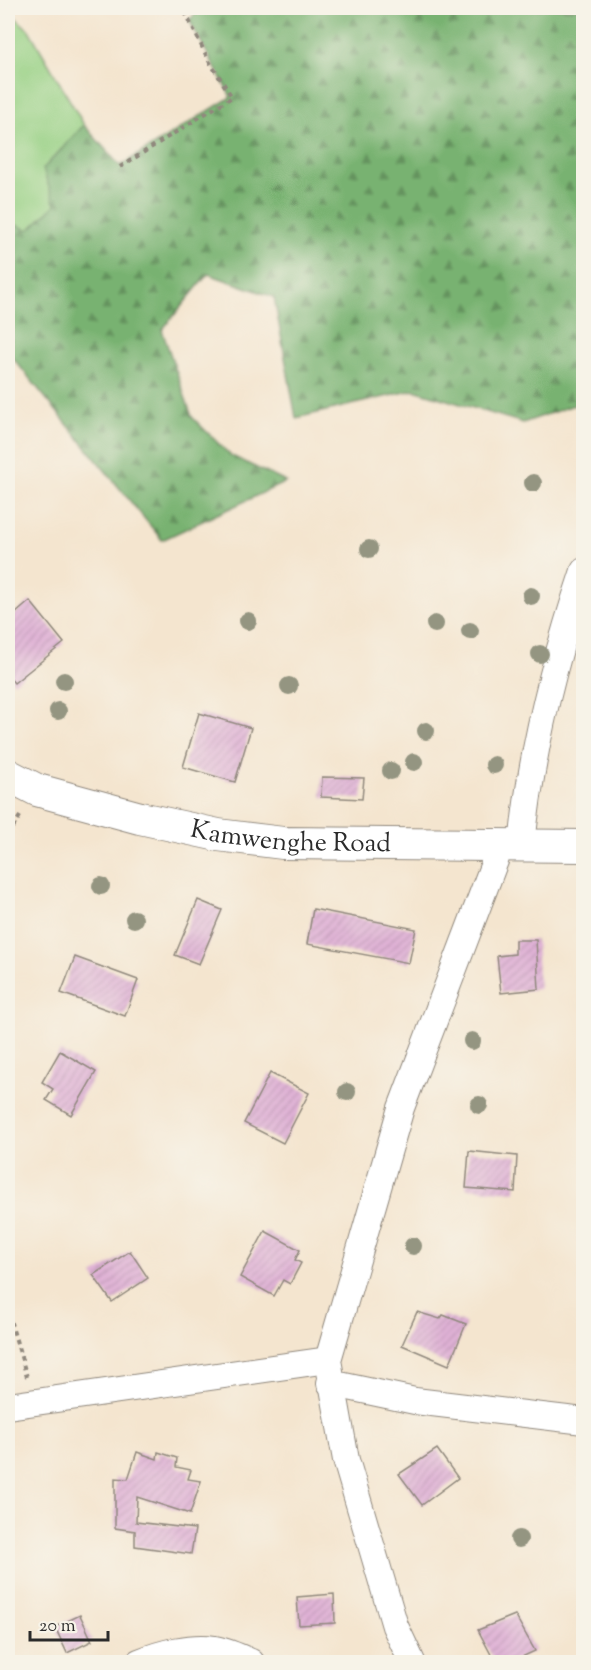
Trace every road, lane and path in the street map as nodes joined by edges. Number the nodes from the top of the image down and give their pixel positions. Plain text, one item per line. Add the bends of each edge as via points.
1 (183, 8) edge
2 (120, 167) dead end
3 (584, 572) edge
4 (8, 775) edge
5 (512, 845) junction
6 (584, 846) edge
7 (8, 1313) edge
8 (329, 1372) junction
9 (34, 1401) junction
10 (8, 1406) edge
11 (584, 1421) edge
12 (140, 1662) edge
13 (251, 1662) edge
14 (412, 1662) edge

1 - 2 path via 232,97
3 - 5 street via 536,748 525,814
4 - 5 main road, Kamwenghe Road via 37,790 218,835 283,843
5 - 6 main road, Kamwenghe Road
5 - 8 street via 401,1108
7 - 9 path
8 - 9 street
8 - 11 street via 415,1401
8 - 14 street via 346,1460 395,1626
9 - 10 street
12 - 13 street via 157,1655 215,1648

